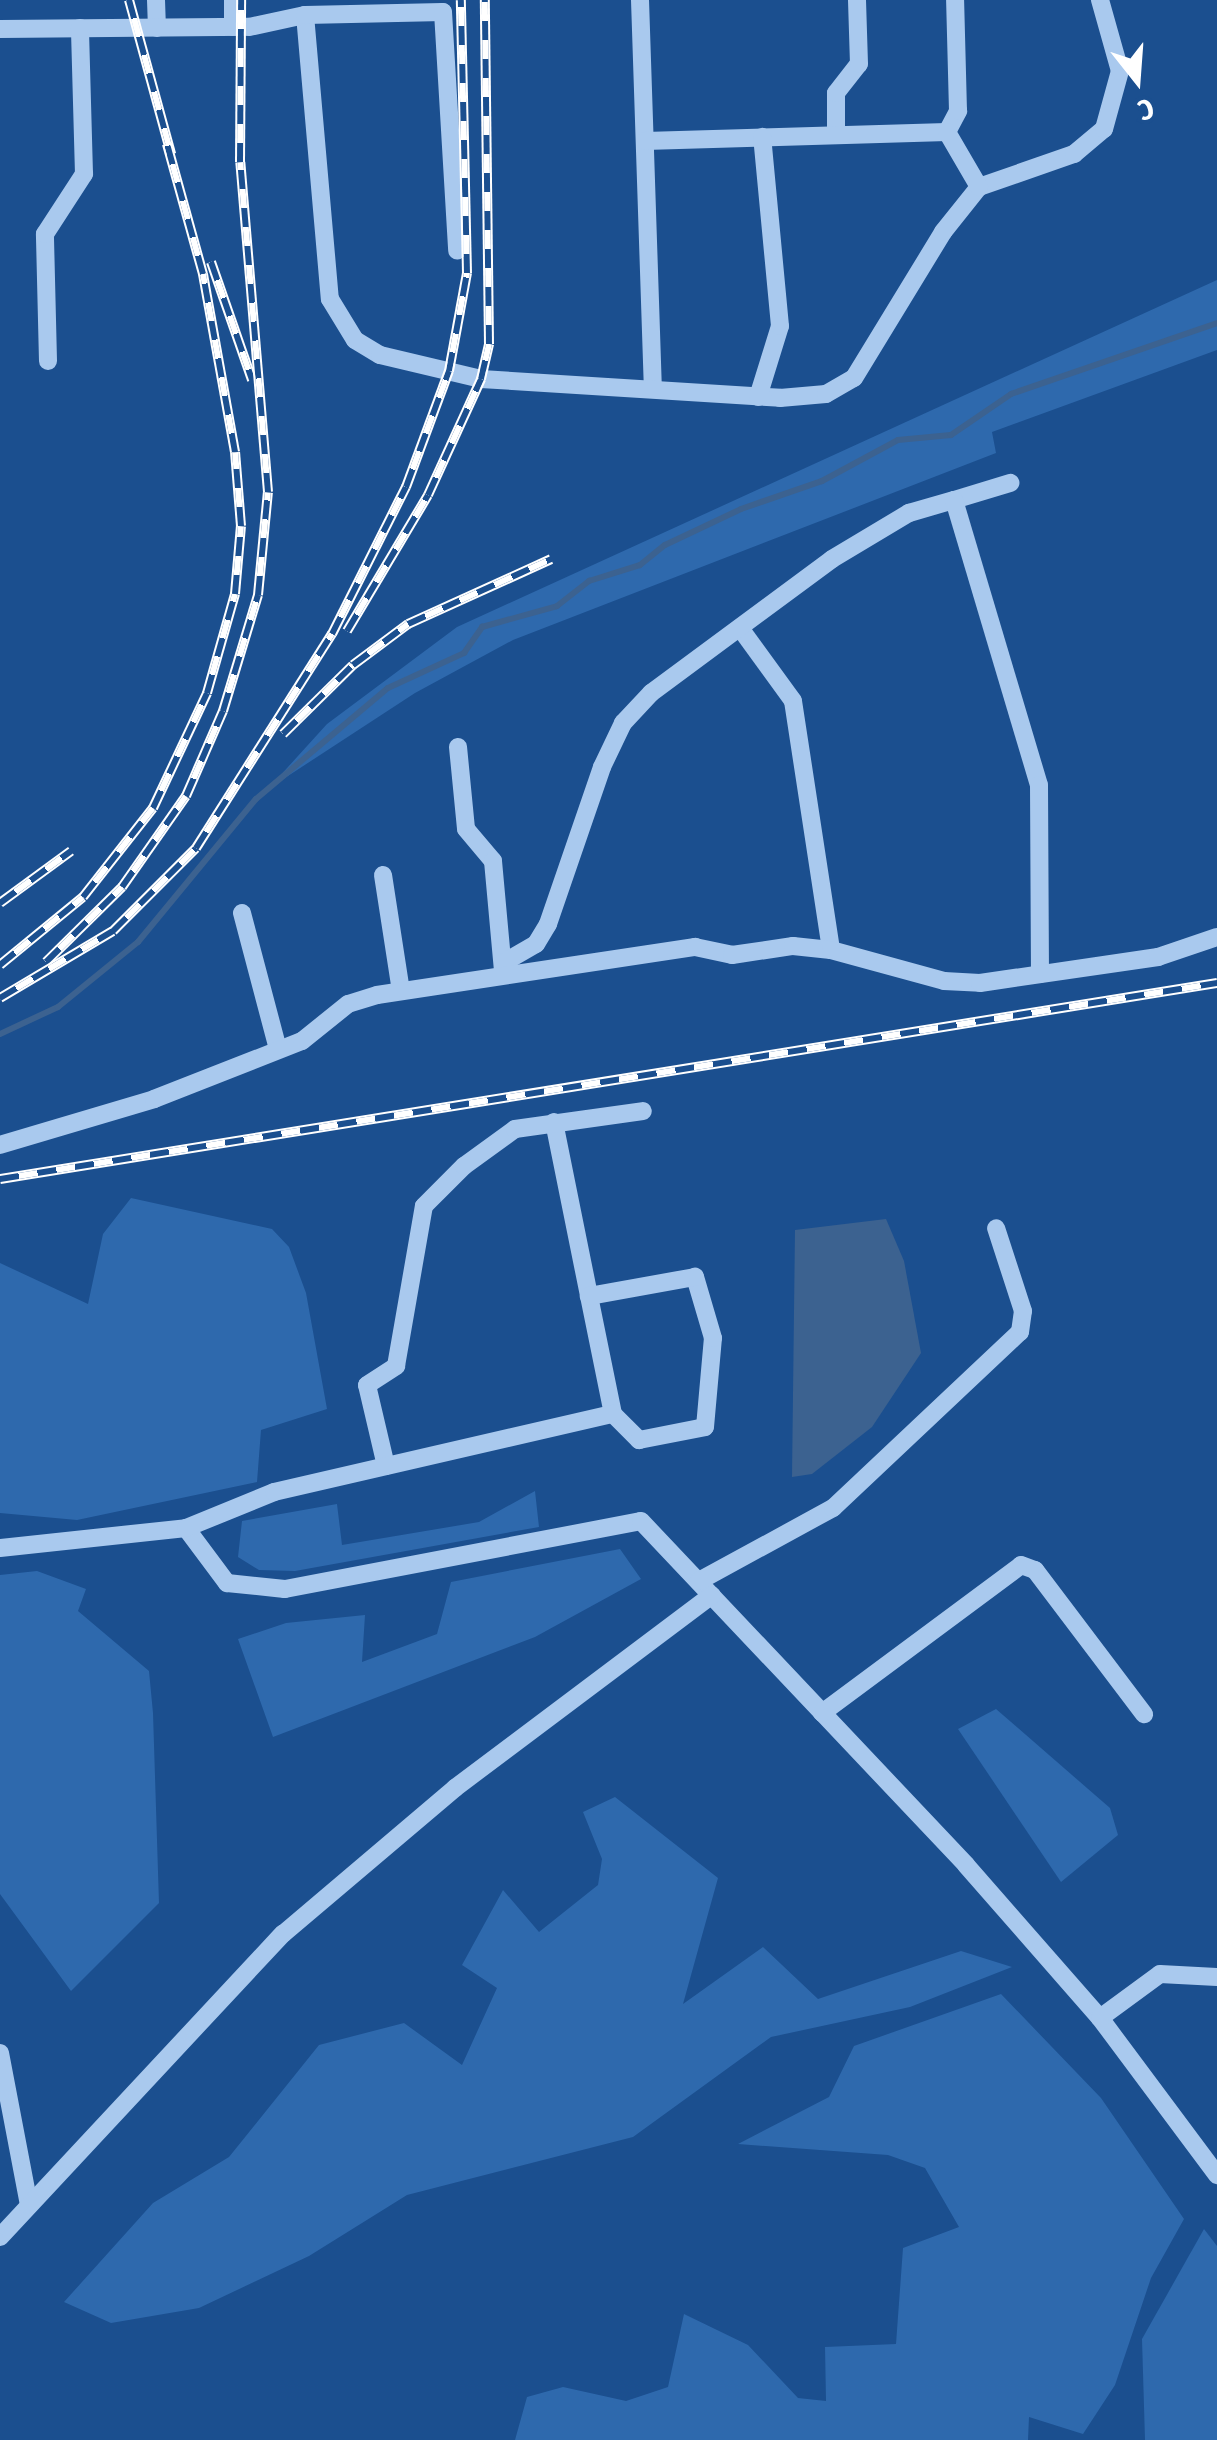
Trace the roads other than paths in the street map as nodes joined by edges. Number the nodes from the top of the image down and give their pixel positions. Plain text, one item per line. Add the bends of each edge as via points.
1 (156, 0) edge
2 (233, 0) edge
3 (640, 0) edge
4 (857, 0) edge
5 (955, 0) edge
6 (1100, 0) edge
7 (304, 15) junction
8 (234, 27) junction
9 (80, 28) junction
10 (156, 28) junction
11 (0, 29) edge
12 (948, 132) junction
13 (836, 135) junction
14 (762, 138) junction
15 (645, 141) junction
16 (979, 188) junction
17 (457, 250) dead end
18 (48, 360) dead end
19 (653, 389) junction
20 (758, 396) junction
21 (1010, 483) dead end
22 (954, 500) junction
23 (740, 628) junction
24 (458, 747) dead end
25 (383, 875) dead end
26 (242, 913) dead end
27 (1217, 936) edge
28 (831, 950) junction
29 (503, 969) junction
30 (1040, 974) junction
31 (401, 992) junction
32 (278, 1049) junction
33 (643, 1111) dead end
34 (554, 1122) junction
35 (0, 1145) edge
36 (996, 1228) dead end
37 (589, 1296) junction
38 (613, 1414) junction
39 (386, 1466) junction
40 (186, 1528) junction
41 (0, 1548) edge
42 (705, 1588) junction
43 (822, 1713) junction
44 (1144, 1714) dead end
45 (1217, 1977) edge
46 (1100, 2018) junction
47 (0, 2053) edge
48 (1217, 2175) edge
49 (29, 2205) junction
50 (0, 2237) edge

1 - 10 street
2 - 8 street
3 - 15 street
4 - 13 street via 858,74 836,93
5 - 12 street via 958,111
6 - 16 street via 1120,70 1104,129 1074,154
7 - 8 street
7 - 17 street via 443,12
7 - 19 street via 330,299 356,340 380,355 480,378
8 - 10 street
9 - 10 street
9 - 11 street
9 - 18 street via 84,174 45,234
12 - 13 street
12 - 16 street
13 - 14 street
14 - 15 street
14 - 20 street via 780,326
15 - 19 street
16 - 20 street via 943,232 854,378 826,394
19 - 20 street
21 - 22 street
22 - 23 street via 909,513 832,559
22 - 30 street via 1039,786
23 - 28 street via 793,701
23 - 29 street via 651,693 623,723 548,924 536,944
24 - 29 street via 466,829 493,861
25 - 31 street
26 - 32 street
27 - 30 street via 1158,957
28 - 29 street via 793,946 732,955 683,947
28 - 30 street via 944,981
29 - 31 street
31 - 32 street via 348,1004 302,1041
32 - 35 street via 139,1105
33 - 34 street
34 - 37 street
34 - 39 street via 500,1138 424,1206 396,1366 368,1386
36 - 42 street via 1022,1311 1020,1332 834,1508
37 - 38 street
37 - 38 street via 694,1276 713,1338 704,1427 639,1440
38 - 39 street
39 - 40 street via 274,1492
40 - 41 street
40 - 42 street via 227,1582 284,1589 641,1521
42 - 43 street
42 - 49 street via 283,1934
43 - 44 street via 1021,1565 1035,1570
43 - 46 street
45 - 46 street via 1160,1974
46 - 48 street
47 - 49 street
49 - 50 street

